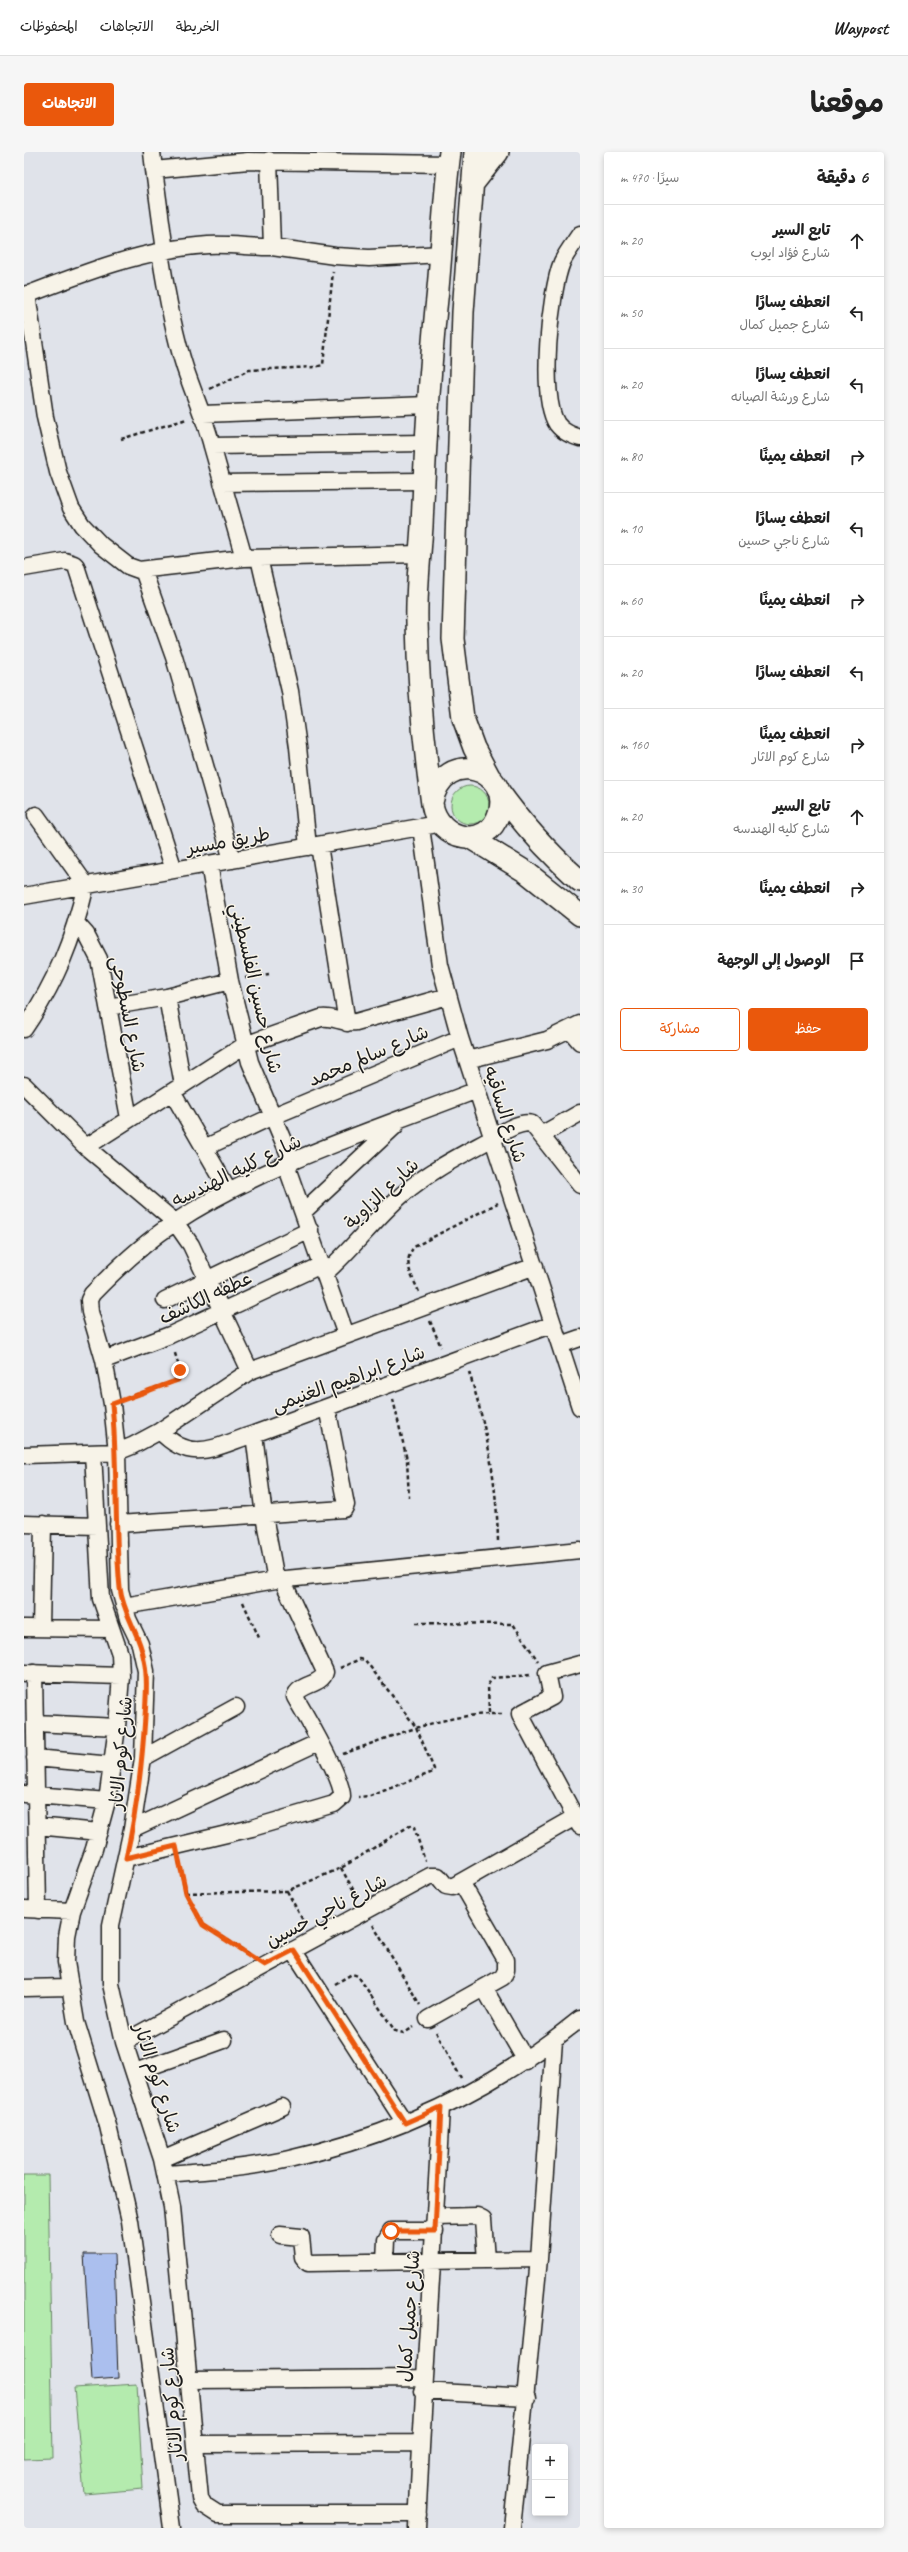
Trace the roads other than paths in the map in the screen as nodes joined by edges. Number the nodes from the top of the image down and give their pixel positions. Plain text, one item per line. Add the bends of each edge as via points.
1 (152, 152) edge
2 (475, 152) edge
3 (498, 152) edge
4 (248, 156) edge
5 (450, 158) edge
6 (269, 160) junction
7 (154, 170) junction
8 (471, 186) junction
9 (580, 234) edge
10 (272, 248) junction
11 (162, 251) junction
12 (442, 254) junction
13 (26, 295) edge
14 (427, 405) junction
15 (203, 414) junction
16 (580, 438) edge
17 (426, 443) junction
18 (212, 446) junction
19 (424, 481) junction
20 (222, 483) junction
21 (420, 554) junction
22 (251, 558) junction
23 (24, 568) edge
24 (144, 570) junction
25 (494, 783) junction
26 (432, 802) junction
27 (36, 815) dead end
28 (430, 826) junction
29 (469, 837) junction
30 (313, 846) junction
31 (232, 860) junction
32 (209, 864) junction
33 (174, 870) junction
34 (580, 881) edge
35 (86, 885) junction
36 (24, 896) edge
37 (580, 915) edge
38 (77, 924) junction
39 (230, 981) junction
40 (448, 996) junction
41 (167, 997) junction
42 (108, 1007) junction
43 (347, 1023) junction
44 (24, 1029) edge
45 (577, 1032) edge
46 (460, 1038) junction
47 (245, 1045) junction
48 (467, 1060) junction
49 (24, 1085) edge
50 (177, 1088) junction
51 (477, 1090) junction
52 (580, 1113) edge
53 (271, 1117) junction
54 (129, 1118) junction
55 (403, 1118) junction
56 (541, 1135) junction
57 (493, 1138) junction
58 (86, 1146) junction
59 (204, 1148) junction
60 (289, 1163) junction
61 (574, 1167) edge
62 (580, 1185) edge
63 (230, 1191) junction
64 (303, 1212) junction
65 (175, 1222) junction
66 (310, 1230) junction
67 (535, 1266) junction
68 (323, 1269) junction
69 (208, 1280) junction
70 (165, 1300) dead end
71 (222, 1311) junction
72 (553, 1324) junction
73 (346, 1335) junction
74 (580, 1338) edge
75 (560, 1345) junction
76 (104, 1360) junction
77 (250, 1371) junction
78 (327, 1407) junction
79 (580, 1407) edge
80 (160, 1431) junction
81 (254, 1434) junction
82 (116, 1452) junction
83 (93, 1453) junction
84 (24, 1455) edge
85 (264, 1516) junction
86 (24, 1524) edge
87 (43, 1524) junction
88 (118, 1524) junction
89 (97, 1526) junction
90 (580, 1550) edge
91 (279, 1579) junction
92 (124, 1606) junction
93 (24, 1628) edge
94 (41, 1628) junction
95 (110, 1629) junction
96 (580, 1664) edge
97 (29, 1673) edge
98 (121, 1676) junction
99 (236, 1707) dead end
100 (35, 1723) junction
101 (117, 1728) junction
102 (319, 1742) junction
103 (35, 1758) junction
104 (143, 1758) junction
105 (112, 1765) junction
106 (30, 1794) edge
107 (107, 1801) junction
108 (578, 1821) edge
109 (36, 1826) junction
110 (132, 1829) junction
111 (99, 1832) junction
112 (126, 1858) junction
113 (461, 1882) junction
114 (31, 1910) edge
115 (72, 1911) junction
116 (294, 1950) junction
117 (69, 1987) junction
118 (24, 1988) edge
119 (484, 1988) junction
120 (428, 2019) road end
121 (580, 2019) edge
122 (224, 2040) dead end
123 (554, 2040) junction
124 (124, 2042) junction
125 (526, 2061) junction
126 (136, 2072) junction
127 (282, 2107) dead end
128 (441, 2107) junction
129 (405, 2123) junction
130 (164, 2166) junction
131 (435, 2224) junction
132 (280, 2235) dead end
133 (539, 2259) junction
134 (486, 2260) junction
135 (432, 2261) junction
136 (385, 2262) junction
137 (189, 2380) junction
138 (423, 2384) junction
139 (527, 2397) junction
140 (420, 2443) junction
141 (195, 2444) junction
142 (418, 2521) edge
143 (172, 2528) edge
144 (512, 2528) edge

1 - 7 street
2 - 8 main road
3 - 8 main road
4 - 6 street
4 - 7 street
5 - 6 street
5 - 12 main road
6 - 10 street
7 - 11 street
8 - 25 main road via 462,312 453,638 463,718 474,748
9 - 16 street via 562,262 557,281 547,364 552,406 557,423 568,434
10 - 11 street via 208,245
10 - 12 street via 369,258
11 - 13 street via 112,264
11 - 15 street via 175,328 185,368
12 - 14 main road
13 - 24 street via 46,417 58,472 71,508 82,525 101,545 132,568
14 - 15 street
14 - 17 main road
15 - 18 street
17 - 18 street
17 - 19 main road
18 - 20 street
19 - 20 street
19 - 21 main road
20 - 22 street
21 - 22 street
21 - 26 main road via 417,621
22 - 24 street
22 - 30 street via 290,691
23 - 33 street via 65,561 76,566
24 - 31 street via 174,657
25 - 26 main road via 479,771 453,771 442,779 435,790
25 - 29 main road via 501,802 496,820 482,834
25 - 34 main road via 519,819
26 - 28 main road via 434,814
27 - 35 street
28 - 29 main road via 458,836
28 - 30 street, طريق مسير
28 - 40 street, شارع الساقيه via 440,965
29 - 37 main road via 526,872
30 - 31 street, طريق مسير
30 - 43 street
31 - 32 street, طريق مسير
32 - 33 street, طريق مسير
32 - 39 street, شارع حسين الفلسطيني
33 - 35 street, طريق مسير
35 - 36 street, طريق مسير
35 - 38 street
38 - 42 street, شارع السطوحى via 90,940 99,959
38 - 44 street via 64,961 46,996
39 - 41 street
39 - 47 street, شارع حسين الفلسطيني
40 - 43 street
40 - 46 street, شارع الساقيه
41 - 42 street
41 - 50 street
42 - 54 street, شارع السطوحى
43 - 47 street via 321,1018
45 - 48 street
46 - 48 street, شارع الساقيه
46 - 53 street, شارع سالم محمد
47 - 50 street
47 - 53 street, شارع حسين الفلسطيني
48 - 51 street, شارع الساقيه
49 - 58 street
50 - 54 street
50 - 59 street
51 - 55 street, شارع كليه الهندسه
51 - 57 street, شارع الساقيه
52 - 56 street
53 - 59 street, شارع سالم محمد
53 - 60 street, شارع حسين الفلسطيني
54 - 58 street
55 - 60 street, شارع كليه الهندسه
55 - 64 street
56 - 57 street, شارع الزاوية via 529,1123 511,1128
56 - 61 street
57 - 67 street, شارع الساقيه
57 - 68 street, شارع الزاوية via 438,1166 402,1195 356,1244
58 - 65 street
59 - 63 street
60 - 63 street, شارع كليه الهندسه
60 - 64 street, شارع حسين الفلسطيني
61 - 62 street
63 - 65 street, شارع كليه الهندسه
64 - 66 street, شارع حسين الفلسطيني
65 - 69 street via 191,1245
65 - 76 street, شارع كليه الهندسه via 147,1242 92,1294 90,1312
66 - 68 street, شارع حسين الفلسطيني
66 - 69 street
67 - 72 street, شارع الساقيه
67 - 73 street
68 - 71 street, عطفه الكاشف
68 - 73 street, شارع حسين الفلسطيني
69 - 70 street
69 - 71 street
71 - 76 street, عطفه الكاشف via 170,1336
71 - 77 street
72 - 75 street, شارع الساقيه
72 - 78 street, شارع ابراهيم الغنيمى
73 - 77 street
74 - 75 street
75 - 79 street, شارع الساقيه
76 - 82 street, شارع كليه الهندسه via 112,1404
77 - 80 street
78 - 81 street, شارع ابراهيم الغنيمى
78 - 85 street via 346,1505 344,1509
80 - 81 street, شارع ابراهيم الغنيمى via 177,1447 195,1451
80 - 82 street
81 - 85 street
82 - 83 street
82 - 88 street, شارع كوم الاثار
83 - 84 street
83 - 89 street, شارع كوم الاثار
85 - 88 street
85 - 91 street
86 - 87 street
87 - 89 street
87 - 94 street
88 - 92 street, شارع كوم الاثار via 119,1575
89 - 95 street, شارع كوم الاثار via 101,1599
90 - 91 street
91 - 92 street
91 - 102 street via 325,1672 324,1676 298,1691 295,1697
92 - 104 street, شارع كوم الاثار via 140,1644 146,1671
93 - 94 street
94 - 95 street
95 - 98 street, شارع كوم الاثار via 120,1654
96 - 108 street via 546,1674 552,1697 520,1716
97 - 98 street
97 - 100 street
98 - 101 street, شارع كوم الاثار
99 - 104 street
100 - 101 street
100 - 103 street
101 - 105 street, شارع كوم الاثار
102 - 110 street
102 - 112 street via 342,1788 342,1797 334,1804 252,1828
103 - 105 street
103 - 106 street
104 - 110 street, شارع كوم الاثار
105 - 107 street, شارع كوم الاثار
106 - 107 street
106 - 109 street
107 - 111 street, شارع كوم الاثار
108 - 113 street
109 - 111 street
109 - 114 street
110 - 112 street, شارع كوم الاثار
111 - 115 street, شارع كوم الاثار
112 - 124 street, شارع كوم الاثار via 111,1925 109,1955 113,1999
113 - 116 street, شارع ناجي حسين via 449,1887 438,1876 430,1876
113 - 119 street via 507,1965 503,1977
114 - 115 street
115 - 117 street, شارع كوم الاثار via 67,1936 66,1962
116 - 124 street, شارع ناجي حسين
116 - 129 street
117 - 118 street
117 - 143 street, شارع كوم الاثار via 76,2022 110,2133 130,2221
119 - 120 street
119 - 125 street
121 - 123 street
122 - 126 street
123 - 125 street
123 - 133 street
124 - 126 street, شارع كوم الاثار
125 - 128 street
126 - 130 street, شارع كوم الاثار
127 - 130 street
128 - 129 street
128 - 131 street, شارع جميل كمال
129 - 130 street via 347,2144 288,2159 228,2169
130 - 137 street, شارع كوم الاثار via 177,2242
131 - 134 street via 477,2216 483,2219
131 - 135 street, شارع جميل كمال
131 - 136 street via 391,2231 386,2240
132 - 136 street via 300,2235 304,2261 308,2263
133 - 134 street
133 - 139 street
134 - 135 street
135 - 136 street
135 - 138 street, شارع جميل كمال
137 - 138 street
137 - 141 street, شارع كوم الاثار
138 - 139 street
138 - 140 street, شارع جميل كمال
139 - 144 street
140 - 141 street
140 - 142 street, شارع جميل كمال
141 - 142 street, شارع كوم الاثار via 200,2498 204,2505 218,2514

